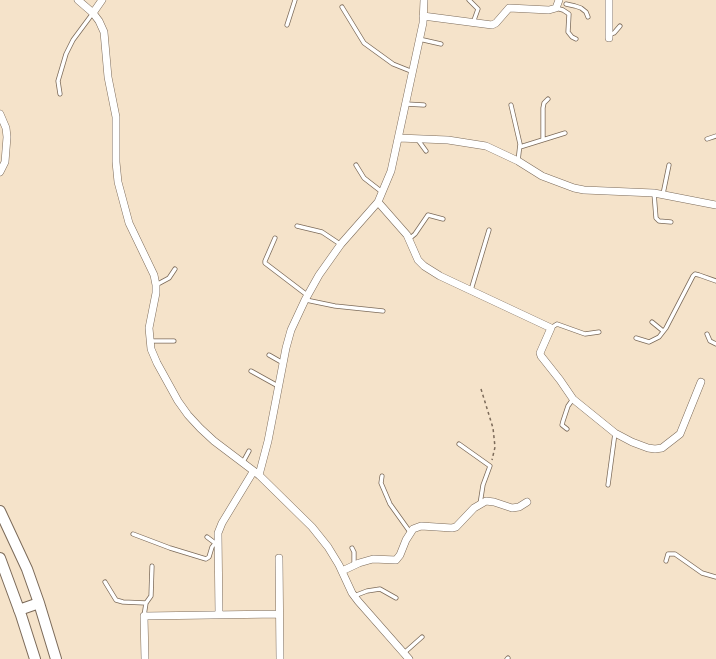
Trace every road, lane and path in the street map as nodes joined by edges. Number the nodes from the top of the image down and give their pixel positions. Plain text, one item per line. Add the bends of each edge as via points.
1 (78, 0) edge
2 (102, 0) edge
3 (295, 0) edge
4 (424, 0) edge
5 (469, 0) edge
6 (609, 0) edge
7 (560, 4) edge
8 (342, 7) dead end
9 (93, 13) junction
10 (423, 16) junction
11 (588, 17) dead end
12 (473, 22) junction
13 (287, 25) dead end
14 (620, 26) dead end
15 (609, 37) joint
16 (419, 39) junction
17 (576, 39) dead end
18 (441, 44) dead end
19 (412, 72) junction
20 (60, 94) dead end
21 (548, 99) dead end
22 (406, 104) junction
23 (424, 105) dead end
24 (511, 105) dead end
25 (0, 114) edge
26 (565, 133) dead end
27 (716, 136) edge
28 (399, 138) junction
29 (707, 139) dead end
30 (418, 140) junction
31 (543, 140) junction
32 (520, 147) junction
33 (426, 151) dead end
34 (518, 161) junction
35 (669, 164) dead end
36 (356, 165) dead end
37 (0, 172) edge
38 (382, 192) junction
39 (654, 193) junction
40 (663, 194) junction
41 (378, 202) junction
42 (716, 205) edge
43 (443, 219) dead end
44 (671, 222) dead end
45 (297, 226) dead end
46 (489, 230) dead end
47 (275, 238) dead end
48 (409, 239) junction
49 (341, 244) junction
50 (176, 270) dead end
51 (716, 281) edge
52 (156, 285) junction
53 (470, 291) junction
54 (306, 297) junction
55 (383, 311) dead end
56 (652, 322) dead end
57 (550, 328) junction
58 (663, 331) junction
59 (599, 332) dead end
60 (707, 334) dead end
61 (636, 338) dead end
62 (150, 341) junction
63 (174, 341) dead end
64 (716, 344) edge
65 (269, 355) dead end
66 (283, 363) junction
67 (251, 371) dead end
68 (701, 382) dead end
69 (278, 386) junction
70 (481, 389) dead end
71 (573, 399) junction
72 (567, 429) dead end
73 (615, 433) junction
74 (460, 444) dead end
75 (249, 450) dead end
76 (242, 462) junction
77 (490, 466) junction
78 (256, 473) junction
79 (382, 476) dead end
80 (608, 485) dead end
81 (528, 502) dead end
82 (480, 504) junction
83 (0, 511) edge
84 (410, 532) junction
85 (133, 534) dead end
86 (207, 537) dead end
87 (216, 542) junction
88 (352, 548) dead end
89 (0, 558) edge
90 (279, 558) dead end
91 (666, 561) dead end
92 (354, 565) junction
93 (152, 566) dead end
94 (342, 571) junction
95 (716, 577) edge
96 (104, 582) dead end
97 (354, 596) junction
98 (396, 598) dead end
99 (39, 603) junction
100 (146, 603) junction
101 (20, 610) junction
102 (279, 614) junction
103 (219, 615) junction
104 (144, 616) junction
105 (422, 637) dead end
106 (406, 656) edge
107 (35, 659) edge
108 (56, 659) edge
109 (145, 659) edge
110 (280, 659) edge

1 - 9 street
2 - 9 street
3 - 13 lane
4 - 10 street
5 - 12 lane via 478,9
6 - 15 street
7 - 11 lane via 581,8
7 - 12 street via 549,10 511,7 494,24
7 - 17 lane via 569,14 568,32
8 - 19 lane via 364,43 393,64
9 - 20 lane via 66,54 58,81
9 - 52 street via 104,32 108,78 116,117 116,162 121,197 129,223 154,275
10 - 12 street
10 - 16 street
14 - 15 lane
16 - 18 lane
16 - 19 street
19 - 22 street
21 - 31 lane via 544,106
22 - 23 lane
22 - 28 street
24 - 32 lane
25 - 37 street via 7,137 5,162
26 - 31 lane
27 - 29 lane
28 - 30 street
28 - 38 street via 391,171
30 - 33 lane
30 - 34 street via 478,144
31 - 32 lane
32 - 34 lane
34 - 39 street via 542,176 574,188
35 - 40 lane
36 - 38 lane via 364,178
38 - 41 street
39 - 40 street
39 - 44 lane via 656,218 659,221
40 - 42 street
41 - 48 street
41 - 49 street
43 - 48 lane via 428,215
45 - 49 lane via 322,232
46 - 53 lane
47 - 54 lane via 265,263
48 - 53 street via 418,260 424,266
49 - 54 street
50 - 52 lane via 169,278
51 - 58 lane via 695,274
52 - 62 street via 149,328
53 - 57 street
54 - 55 lane via 335,306
54 - 66 street via 291,330
56 - 58 lane
57 - 59 lane via 557,324 586,334
57 - 71 street via 540,353
58 - 61 lane via 659,337 649,342
60 - 64 lane via 710,341
62 - 63 lane
62 - 76 street via 157,363 188,415 214,441
65 - 66 lane
66 - 69 street
67 - 69 lane
68 - 73 street via 680,434 662,448 648,448
69 - 78 street via 268,441
70 - 77 path via 493,428 494,447
71 - 72 lane via 562,425
71 - 73 street
73 - 80 lane
74 - 77 lane
75 - 76 lane
76 - 78 street
77 - 82 lane
78 - 87 street via 222,523
78 - 94 street via 312,526
79 - 84 lane via 381,483 390,504
81 - 82 street via 512,508 489,501
82 - 84 street via 456,527 421,526
83 - 99 main road via 27,569
84 - 92 street via 396,560 373,559
85 - 87 lane via 206,559
86 - 87 lane
87 - 103 street
88 - 92 lane
89 - 101 main road
90 - 102 street
91 - 95 lane via 668,554 675,554 702,574
92 - 94 street
93 - 100 lane via 151,596
94 - 97 street
96 - 100 lane via 116,600
97 - 98 lane via 380,589
97 - 106 street
99 - 101 main road
99 - 108 main road
100 - 104 lane
101 - 107 main road
102 - 103 street
102 - 110 street
103 - 104 street
104 - 109 street
105 - 106 lane

